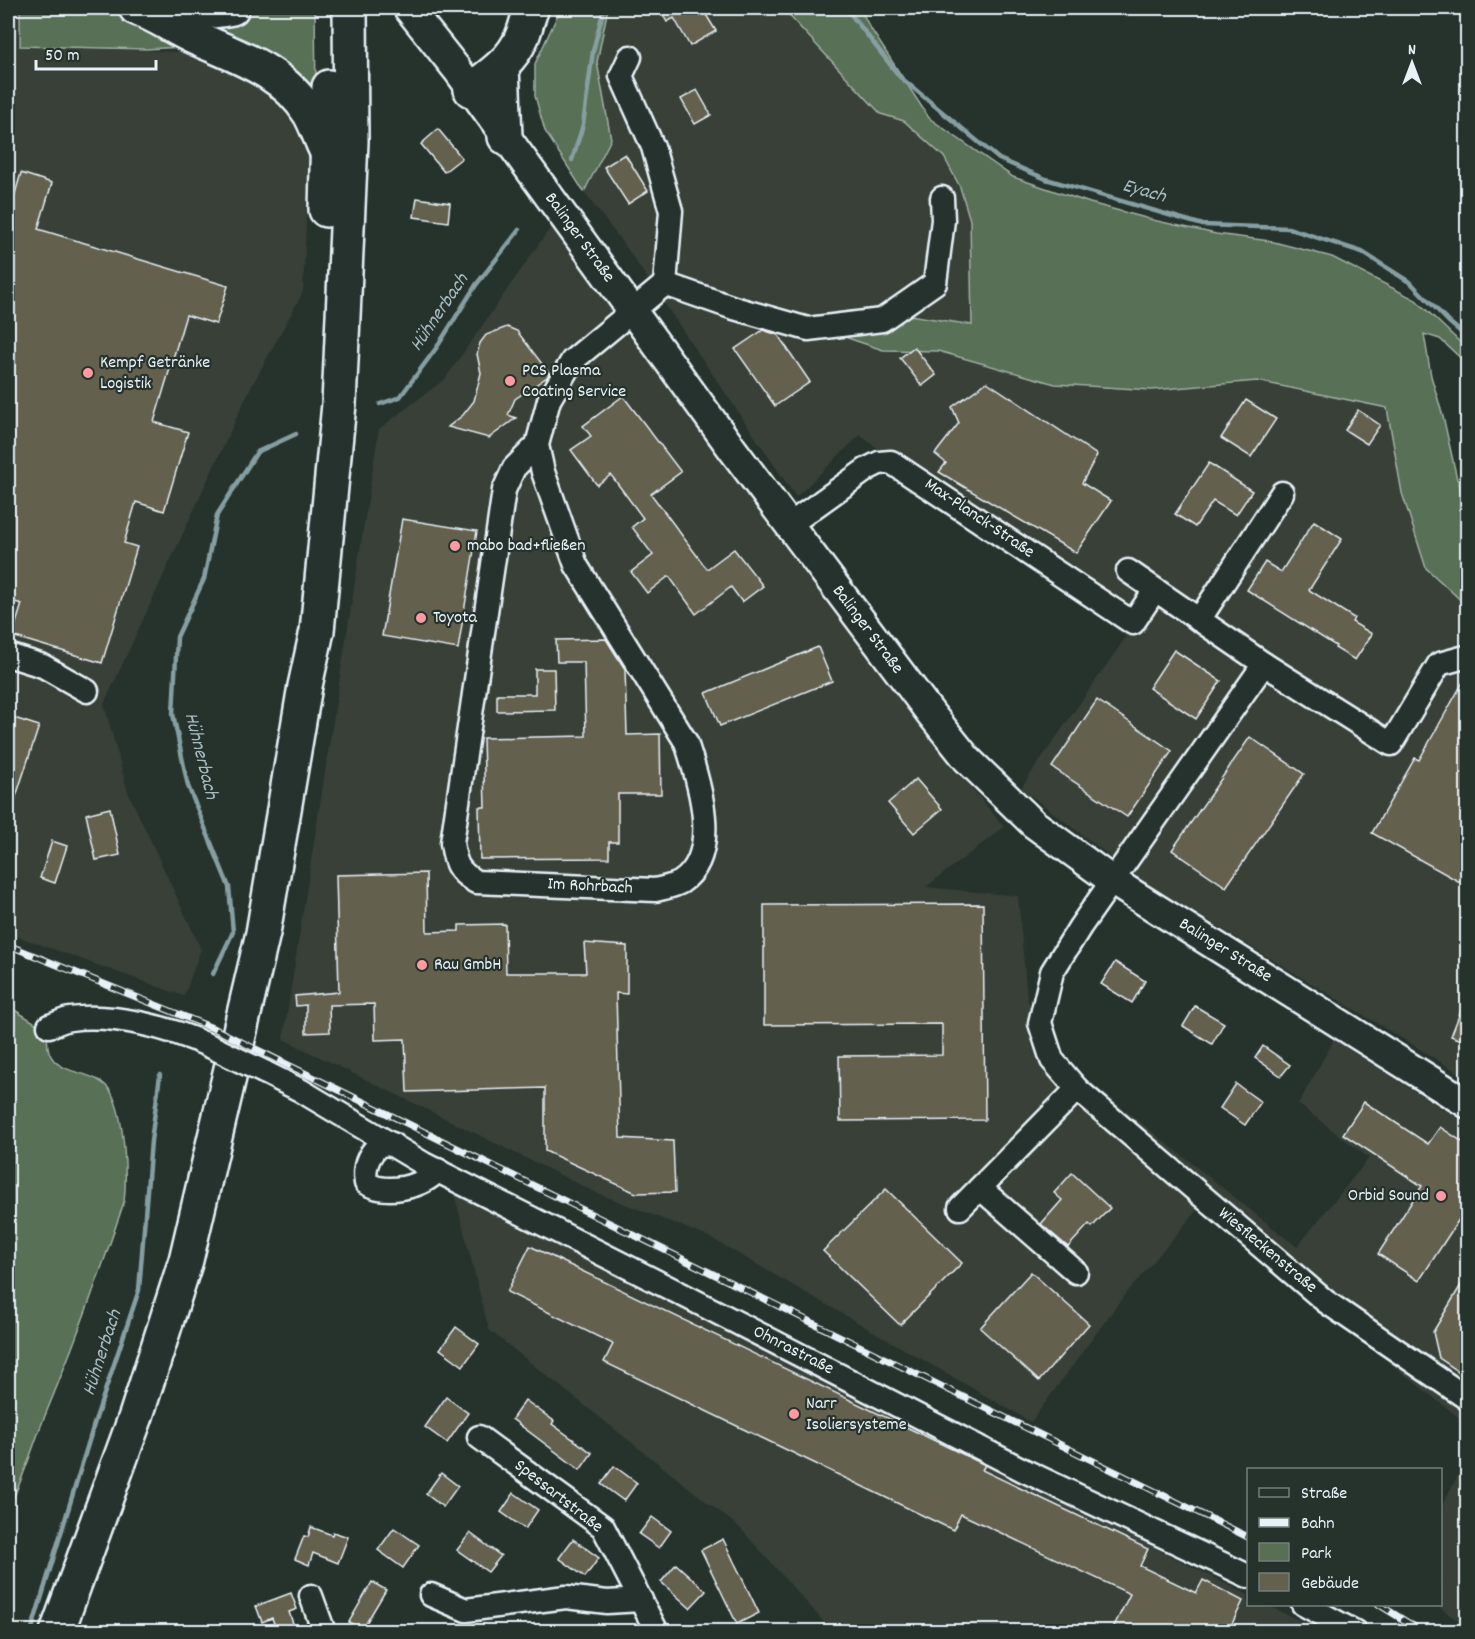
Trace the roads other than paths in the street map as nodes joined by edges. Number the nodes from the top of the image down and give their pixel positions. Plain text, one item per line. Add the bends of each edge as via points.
1 (232, 8) edge
2 (328, 8) edge
3 (350, 8) edge
4 (408, 8) edge
5 (143, 10) edge
6 (530, 10) edge
7 (630, 57) dead end
8 (502, 66) junction
9 (465, 81) junction
10 (505, 137) junction
11 (327, 153) junction
12 (942, 198) dead end
13 (665, 284) junction
14 (633, 310) junction
15 (537, 445) junction
16 (1282, 493) dead end
17 (789, 525) junction
18 (1128, 571) dead end
19 (1155, 590) junction
20 (1199, 620) junction
21 (8, 655) edge
22 (1467, 658) edge
23 (1264, 664) junction
24 (305, 686) junction
25 (87, 691) dead end
26 (1114, 882) junction
27 (49, 1026) dead end
28 (1077, 1089) junction
29 (1467, 1104) edge
30 (392, 1144) junction
31 (438, 1170) junction
32 (980, 1188) junction
33 (960, 1208) dead end
34 (1076, 1272) dead end
35 (1467, 1399) edge
36 (479, 1437) dead end
37 (1247, 1576) edge
38 (431, 1595) dead end
39 (311, 1596) dead end
40 (641, 1600) junction
41 (1305, 1606) edge
42 (57, 1632) edge
43 (324, 1632) edge
44 (657, 1632) edge
45 (1354, 1632) edge

1 - 5 highway via 194,13
2 - 11 highway
3 - 24 highway via 351,141 339,404 317,631
4 - 9 main road, Balinger Straße
5 - 11 highway via 267,70 287,85 311,115
6 - 8 highway via 521,39
6 - 9 highway
7 - 13 street via 621,76 653,147 670,211
8 - 9 highway
8 - 10 highway
9 - 10 main road, Balinger Straße
10 - 14 main road, Balinger Straße
11 - 24 highway via 324,314 298,657
12 - 13 street via 935,283 882,320 808,329
13 - 14 street, Im Rohrbach
14 - 15 street, Im Rohrbach via 572,361 549,400
14 - 17 main road, Balinger Straße
15 - 15 street, Im Rohrbach via 576,565 686,742 694,768 704,807 704,843 696,866 681,882 655,890 476,882 463,874 455,860 452,843 504,490 514,468
16 - 20 street
17 - 19 street, Max-Planck-Straße via 867,469 891,462 1133,623
17 - 26 main road, Balinger Straße via 967,759 1034,824
18 - 19 street
19 - 20 street
20 - 23 street
21 - 25 street via 43,666
22 - 23 street via 1439,664 1391,744
23 - 26 street
24 - 42 highway via 263,933 186,1260 136,1416
26 - 28 street, Wiesfleckenstraße via 1052,972 1040,1023 1052,1060
26 - 29 main road, Balinger Straße
27 - 30 street, Ohnrastraße, bridge via 68,1019 98,1018 158,1027 192,1038 300,1090
28 - 32 street
28 - 35 street, Wiesfleckenstraße via 1325,1301
30 - 31 street, Ohnrastraße
30 - 31 street via 380,1145 367,1159 366,1183 376,1189 421,1182
31 - 37 street, Ohnrastraße via 1023,1470
32 - 33 street
32 - 34 street
36 - 40 street, Spessartstraße via 603,1527
38 - 40 street via 466,1610 566,1597 607,1602
39 - 43 street
40 - 44 street, Spessartstraße
41 - 45 street

